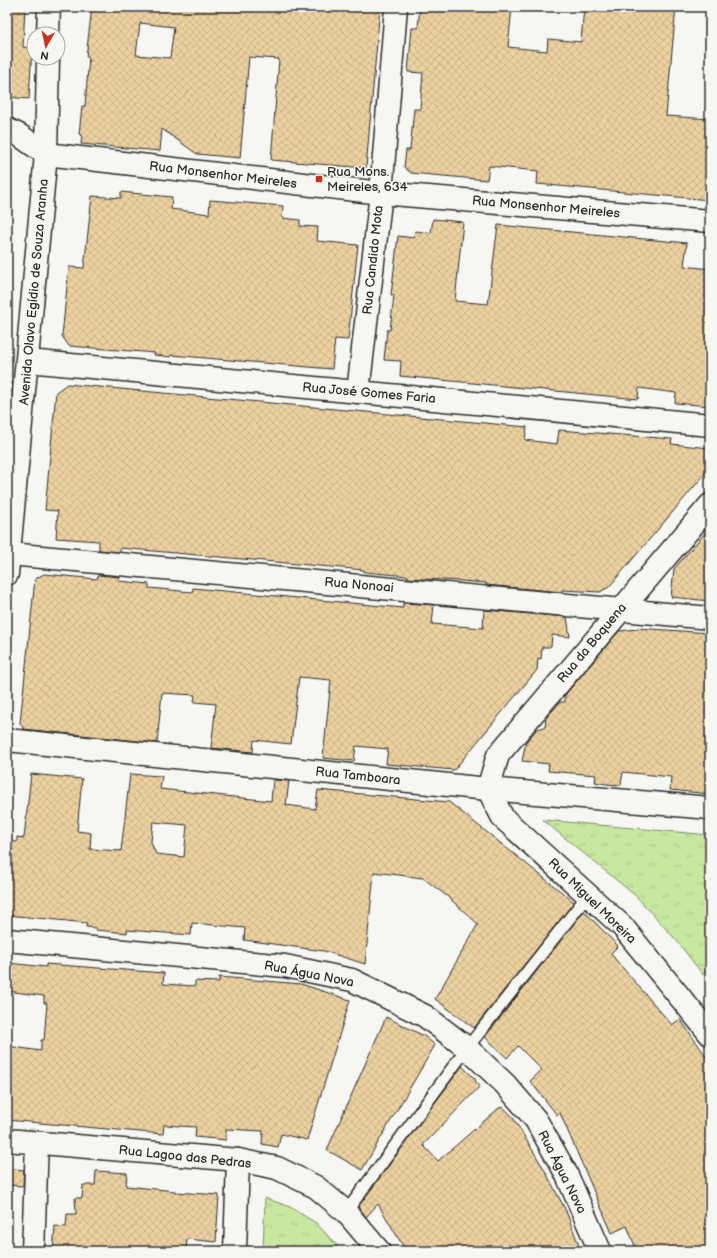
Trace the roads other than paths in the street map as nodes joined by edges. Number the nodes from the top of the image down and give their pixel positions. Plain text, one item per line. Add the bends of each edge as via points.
1 (49, 7) edge
2 (396, 7) edge
3 (48, 26) edge
4 (48, 66) edge
5 (11, 137) edge
6 (46, 154) junction
7 (381, 193) junction
8 (710, 221) edge
9 (28, 361) junction
10 (358, 392) junction
11 (710, 425) edge
12 (710, 505) edge
13 (8, 564) edge
14 (621, 608) junction
15 (710, 618) edge
16 (7, 740) edge
17 (488, 789) junction
18 (710, 808) edge
19 (588, 895) junction
20 (7, 940) edge
21 (708, 1026) edge
22 (468, 1048) junction
23 (7, 1140) edge
24 (37, 1143) junction
25 (238, 1160) junction
26 (346, 1212) junction
27 (33, 1251) edge
28 (235, 1251) edge
29 (379, 1251) edge
30 (600, 1251) edge

1 - 3 street
2 - 7 street, Rua Candido Mota
4 - 6 street, Avenida Olavo Egídio de Souza Aranha
5 - 6 street, Rua Monsenhor Meireles
6 - 7 street, Rua Monsenhor Meireles
6 - 9 street, Avenida Olavo Egídio de Souza Aranha
7 - 8 street, Rua Monsenhor Meireles
7 - 10 street, Rua Candido Mota
9 - 10 street, Rua José Gomes Faria
9 - 13 street, Avenida Olavo Egídio de Souza Aranha
10 - 11 street, Rua José Gomes Faria
12 - 14 street, Rua da Boquena
13 - 14 street, Rua Nonoai
14 - 15 street, Rua Nonoai
14 - 17 street, Rua da Boquena via 498,755
16 - 17 street, Rua Tamboara
17 - 18 street, Rua Tamboara
17 - 19 street, Rua Miguel Moreira via 503,818
19 - 21 street, Rua Miguel Moreira via 622,926
19 - 22 lane
20 - 22 street, Rua Água Nova via 285,966 352,980 425,1016
22 - 26 lane
22 - 30 street, Rua Água Nova via 505,1084 536,1120 566,1173
23 - 24 street, Rua Lagoa das Pedras
24 - 25 street, Rua Lagoa das Pedras
24 - 27 street
25 - 26 street, Rua Lagoa das Pedras via 277,1168 316,1187
25 - 28 street
26 - 29 street, Rua Lagoa das Pedras

